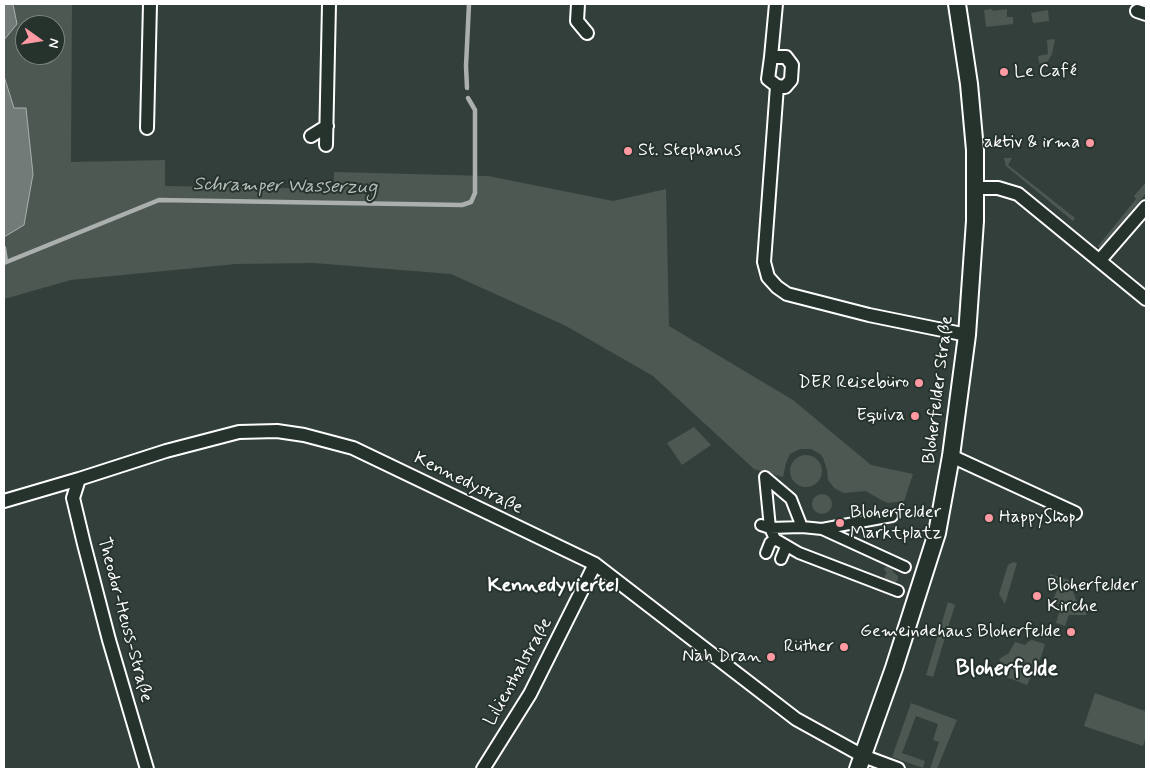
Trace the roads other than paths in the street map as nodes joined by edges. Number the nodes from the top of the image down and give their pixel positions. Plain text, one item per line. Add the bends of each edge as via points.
1 (150, 4) edge
2 (329, 4) edge
3 (578, 4) edge
4 (776, 4) edge
5 (957, 4) edge
6 (587, 33) dead end
7 (771, 56) junction
8 (777, 86) junction
9 (326, 126) junction
10 (147, 128) dead end
11 (311, 136) dead end
12 (326, 145) dead end
13 (976, 188) junction
14 (1146, 207) edge
15 (1100, 260) junction
16 (1146, 299) edge
17 (967, 335) junction
18 (951, 456) junction
19 (79, 479) junction
20 (4, 501) edge
21 (1075, 513) dead end
22 (892, 516) dead end
23 (765, 526) junction
24 (802, 527) junction
25 (822, 529) junction
26 (772, 541) junction
27 (786, 547) junction
28 (763, 552) dead end
29 (782, 559) dead end
30 (595, 564) junction
31 (905, 567) dead end
32 (898, 591) dead end
33 (860, 763) edge
34 (147, 769) edge
35 (483, 769) edge
36 (898, 769) edge

1 - 10 street
2 - 9 street
3 - 6 street via 577,21
4 - 7 street
5 - 13 street, Bloherfelder Straße via 974,134
7 - 8 street via 768,79
7 - 8 street via 786,57 792,65 791,80 785,86
8 - 17 street via 764,262 768,277 787,294
9 - 11 street
9 - 12 street
13 - 15 street via 998,188 1018,194
13 - 17 street, Bloherfelder Straße
14 - 15 street
15 - 16 street
17 - 18 street, Bloherfelder Straße
18 - 21 street
18 - 33 street, Bloherfelder Straße via 928,564
19 - 20 street, Kennedystraße
19 - 30 street, Kennedystraße via 239,432 304,435 353,448
19 - 34 street, Theodor-Heuss-Straße via 73,498 109,640
22 - 25 street
23 - 24 street
23 - 24 street via 765,477 791,499
23 - 26 street
24 - 25 street
25 - 31 street
26 - 27 street
26 - 28 street
27 - 29 street
27 - 32 street
30 - 33 street, Kennedystraße via 796,720
30 - 35 street, Lilienthalstraße via 530,694
33 - 36 street, Kennedystraße

